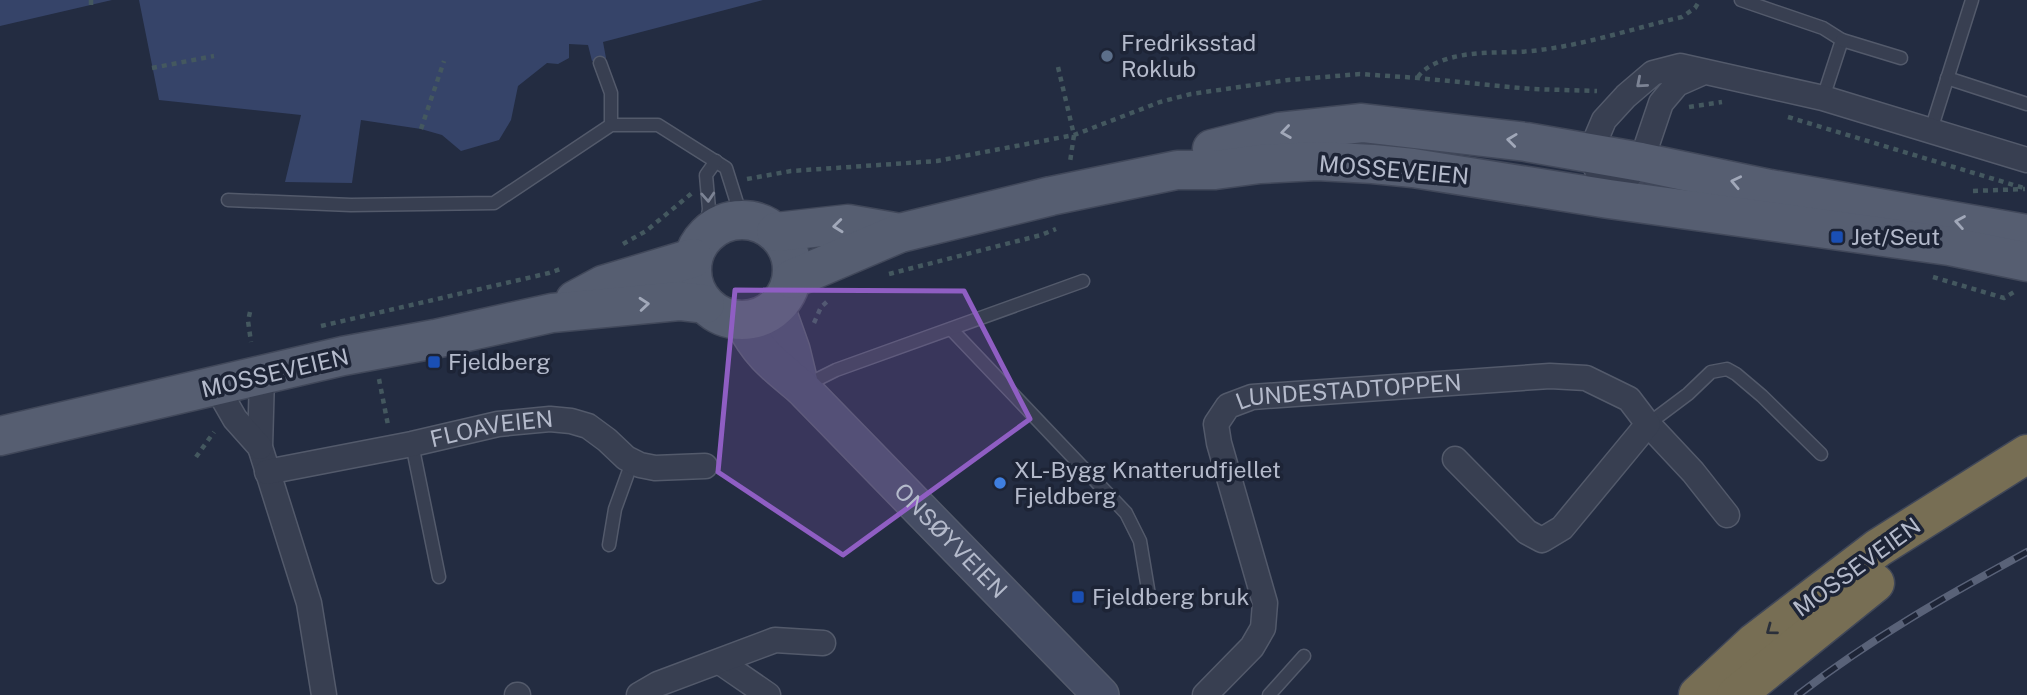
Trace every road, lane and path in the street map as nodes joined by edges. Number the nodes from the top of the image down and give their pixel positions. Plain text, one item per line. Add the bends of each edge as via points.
1 (1700, 0) edge
2 (1741, 0) edge
3 (1972, 0) edge
4 (1842, 40) junction
5 (214, 56) dead end
6 (1901, 58) dead end
7 (444, 61) dead end
8 (600, 63) dead end
9 (1058, 67) dead end
10 (152, 68) dead end
11 (1704, 72) junction
12 (1418, 78) junction
13 (1947, 78) junction
14 (1603, 91) dead end
15 (1823, 98) junction
16 (1735, 101) dead end
17 (2027, 104) edge
18 (1686, 108) dead end
19 (1787, 117) dead end
20 (611, 125) junction
21 (421, 129) dead end
22 (1931, 130) junction
23 (1074, 135) junction
24 (1590, 153) junction
25 (716, 160) junction
26 (2027, 160) edge
27 (1641, 162) junction
28 (1070, 167) dead end
29 (1177, 170) junction
30 (746, 179) dead end
31 (2027, 189) edge
32 (696, 191) dead end
33 (1609, 199) junction
34 (228, 200) dead end
35 (759, 225) junction
36 (1057, 229) dead end
37 (900, 233) junction
38 (2027, 234) edge
39 (623, 244) dead end
40 (699, 247) junction
41 (2027, 262) edge
42 (574, 264) dead end
43 (885, 275) dead end
44 (1083, 281) dead end
45 (838, 293) dead end
46 (770, 303) junction
47 (705, 304) junction
48 (250, 312) dead end
49 (552, 313) junction
50 (814, 323) dead end
51 (321, 326) dead end
52 (951, 329) junction
53 (256, 359) junction
54 (379, 374) dead end
55 (801, 387) junction
56 (218, 404) junction
57 (1648, 424) junction
58 (0, 436) edge
59 (402, 446) junction
60 (260, 447) junction
61 (1821, 454) dead end
62 (2027, 454) edge
63 (196, 457) dead end
64 (1455, 459) dead end
65 (632, 461) junction
66 (705, 466) dead end
67 (267, 472) junction
68 (2027, 479) edge
69 (1727, 515) dead end
70 (609, 545) dead end
71 (439, 577) dead end
72 (1150, 601) dead end
73 (823, 643) dead end
74 (1304, 656) dead end
75 (720, 662) junction
76 (324, 695) edge
77 (639, 695) edge
78 (768, 695) edge
79 (1101, 695) edge
80 (1205, 695) edge
81 (1269, 695) edge
82 (1698, 695) edge
83 (1736, 695) edge

1 - 12 path via 1682,17 1539,51 1452,57 1437,62
2 - 4 lane via 1823,28
3 - 13 lane
4 - 6 lane
4 - 15 lane
5 - 10 path
7 - 21 path
8 - 20 lane via 611,93
9 - 23 path
11 - 15 street
11 -> 24 street via 1680,66 1653,73 1604,120
11 - 27 street via 1677,84 1661,103
12 - 14 path
12 - 23 path via 1360,74 1191,94
13 - 17 lane
13 - 22 lane
15 - 22 street
16 - 18 path
19 - 31 path
20 - 25 lane via 658,125
20 - 34 lane via 494,203 351,205
22 - 26 street
23 - 28 path
23 - 30 path via 937,161 791,171
24 - 27 main road, MOSSEVEIEN
24 -> 29 main road, MOSSEVEIEN via 1362,123 1279,132 1213,149
24 - 33 street
25 - 35 lane via 726,168
25 -> 40 lane via 706,175 709,209
27 - 33 street
38 -> 27 main road, MOSSEVEIEN
29 - 33 main road, MOSSEVEIEN via 1317,161 1373,164
29 - 37 main road, MOSSEVEIEN
32 - 39 path
33 - 41 main road, MOSSEVEIEN via 1949,246
37 -> 35 main road, MOSSEVEIEN via 848,224
35 - 40 main road via 722,224
35 - 46 main road via 787,245 792,262
36 - 43 path
37 - 46 main road, MOSSEVEIEN
40 - 47 main road via 692,275
40 - 49 main road, MOSSEVEIEN via 603,285
42 - 51 path via 549,274
44 - 52 lane
45 - 50 path via 821,307
46 - 47 main road via 722,317
46 - 55 street, ONSØYVEIEN via 754,344
49 -> 47 main road, MOSSEVEIEN via 678,301
48 - 53 path
49 - 53 main road, MOSSEVEIEN via 343,356
52 - 55 lane
52 - 72 lane via 1126,513 1140,541
53 - 56 main road, MOSSEVEIEN
53 - 60 street
54 - 59 path
55 - 79 street, ONSØYVEIEN
56 - 58 main road, MOSSEVEIEN
56 - 60 street
56 - 63 path
57 - 61 lane via 1711,372 1727,369
57 - 64 street via 1562,528 1542,540 1527,532
57 - 69 street, LUNDESTADTOPPEN
57 - 80 street, LUNDESTADTOPPEN via 1629,399 1586,378 1550,376 1252,397 1228,406 1216,424 1219,443 1265,603 1263,628 1252,647
59 - 65 street, FLOAVEIEN via 498,424 551,419 588,426
59 - 67 street, FLOAVEIEN
59 - 71 lane
60 - 67 street
62 -> 82 highway, MOSSEVEIEN via 1878,548 1755,642
65 - 66 street, FLOAVEIEN via 655,468
65 - 70 lane via 615,509
67 - 76 street via 309,603
68 - 83 highway, MOSSEVEIEN via 1891,570
73 - 75 street via 775,640
74 - 81 lane
75 - 77 street
75 - 78 street

